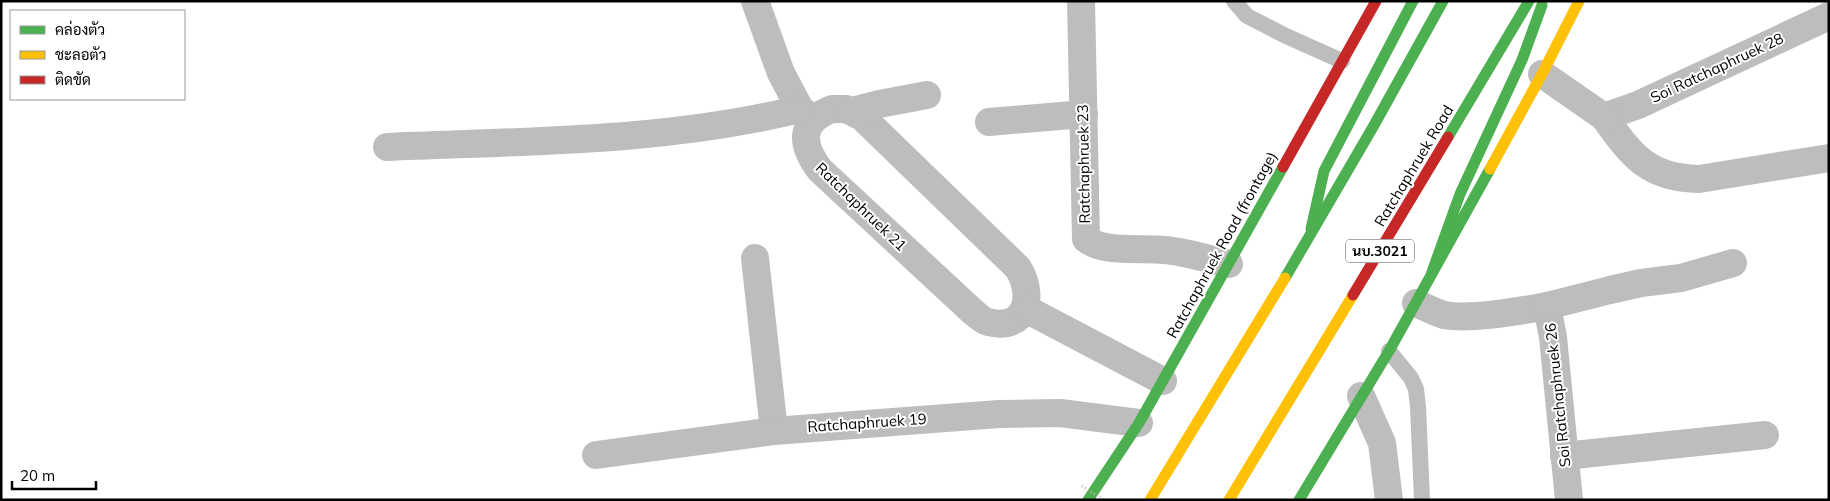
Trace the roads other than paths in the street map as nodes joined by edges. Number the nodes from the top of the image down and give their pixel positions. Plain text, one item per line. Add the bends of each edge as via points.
1 (755, 1) edge
2 (1081, 1) edge
3 (1234, 1) edge
4 (1413, 1) edge
5 (1443, 1) edge
6 (1529, 1) edge
7 (1544, 1) edge
8 (1554, 1) edge
9 (1579, 1) edge
10 (1373, 3) edge
11 (1829, 16) edge
12 (1342, 61) junction
13 (1532, 67) junction
14 (926, 94) dead end
15 (852, 111) junction
16 (807, 114) junction
17 (1084, 114) junction
18 (1604, 117) junction
19 (989, 122) dead end
20 (388, 147) dead end
21 (1829, 158) edge
22 (1310, 238) junction
23 (755, 258) dead end
24 (1230, 264) junction
25 (1733, 264) dead end
26 (1432, 272) junction
27 (1416, 303) junction
28 (1547, 306) junction
29 (1026, 309) junction
30 (1389, 352) junction
31 (1163, 381) junction
32 (1361, 396) junction
33 (1139, 423) junction
34 (774, 431) junction
35 (1765, 435) dead end
36 (596, 455) dead end
37 (1564, 456) junction
38 (1088, 500) edge
39 (1150, 500) edge
40 (1229, 500) edge
41 (1299, 500) edge
42 (1389, 500) edge
43 (1422, 500) edge
44 (1569, 500) edge

1 - 16 street via 781,73
2 - 17 street, Ratchaphruek 23
3 - 12 lane via 1247,16
4 - 22 main road via 1324,171
5 - 22 main road
6 - 40 main road, Ratchaphruek Road / นบ.3021
7 - 13 main road
8 - 13 main road
9 - 13 main road, นบ.3021
10 - 12 main road, Ratchaphruek Road (frontage)
11 - 18 street, Soi Ratchaphruek 28 via 1638,105
12 - 24 main road, Ratchaphruek Road (frontage)
13 - 18 street
13 - 26 main road, นบ.3021
13 - 26 main road via 1460,194
14 - 15 street
15 - 16 street via 832,109 821,114
15 - 29 street via 862,117 1018,268 1026,280
16 - 20 street via 627,136
16 - 29 street, Ratchaphruek 21 via 807,147 820,170 972,311 987,322 1002,323 1016,320
17 - 19 street
17 - 24 street, Ratchaphruek 23 via 1086,239 1093,245 1106,248 1165,250
18 - 21 street via 1641,162 1679,179 1699,179
22 - 39 main road
23 - 34 street
24 - 31 main road, Ratchaphruek Road (frontage)
25 - 28 street
26 - 27 main road, นบ.3021
27 - 28 street, Soi Ratchaphruek 26 via 1442,314 1458,316
27 - 30 main road, นบ.3021
28 - 37 street, Soi Ratchaphruek 26
29 - 31 street
30 - 32 main road, นบ.3021
30 - 43 lane via 1416,389
31 - 33 main road, Ratchaphruek Road (frontage)
32 - 41 main road, นบ.3021
32 - 42 street via 1382,443
33 - 34 street, Ratchaphruek 19 via 1043,413
33 - 38 main road, Ratchaphruek Road (frontage)
34 - 36 street, Ratchaphruek 19
35 - 37 street
37 - 44 street, Soi Ratchaphruek 26

